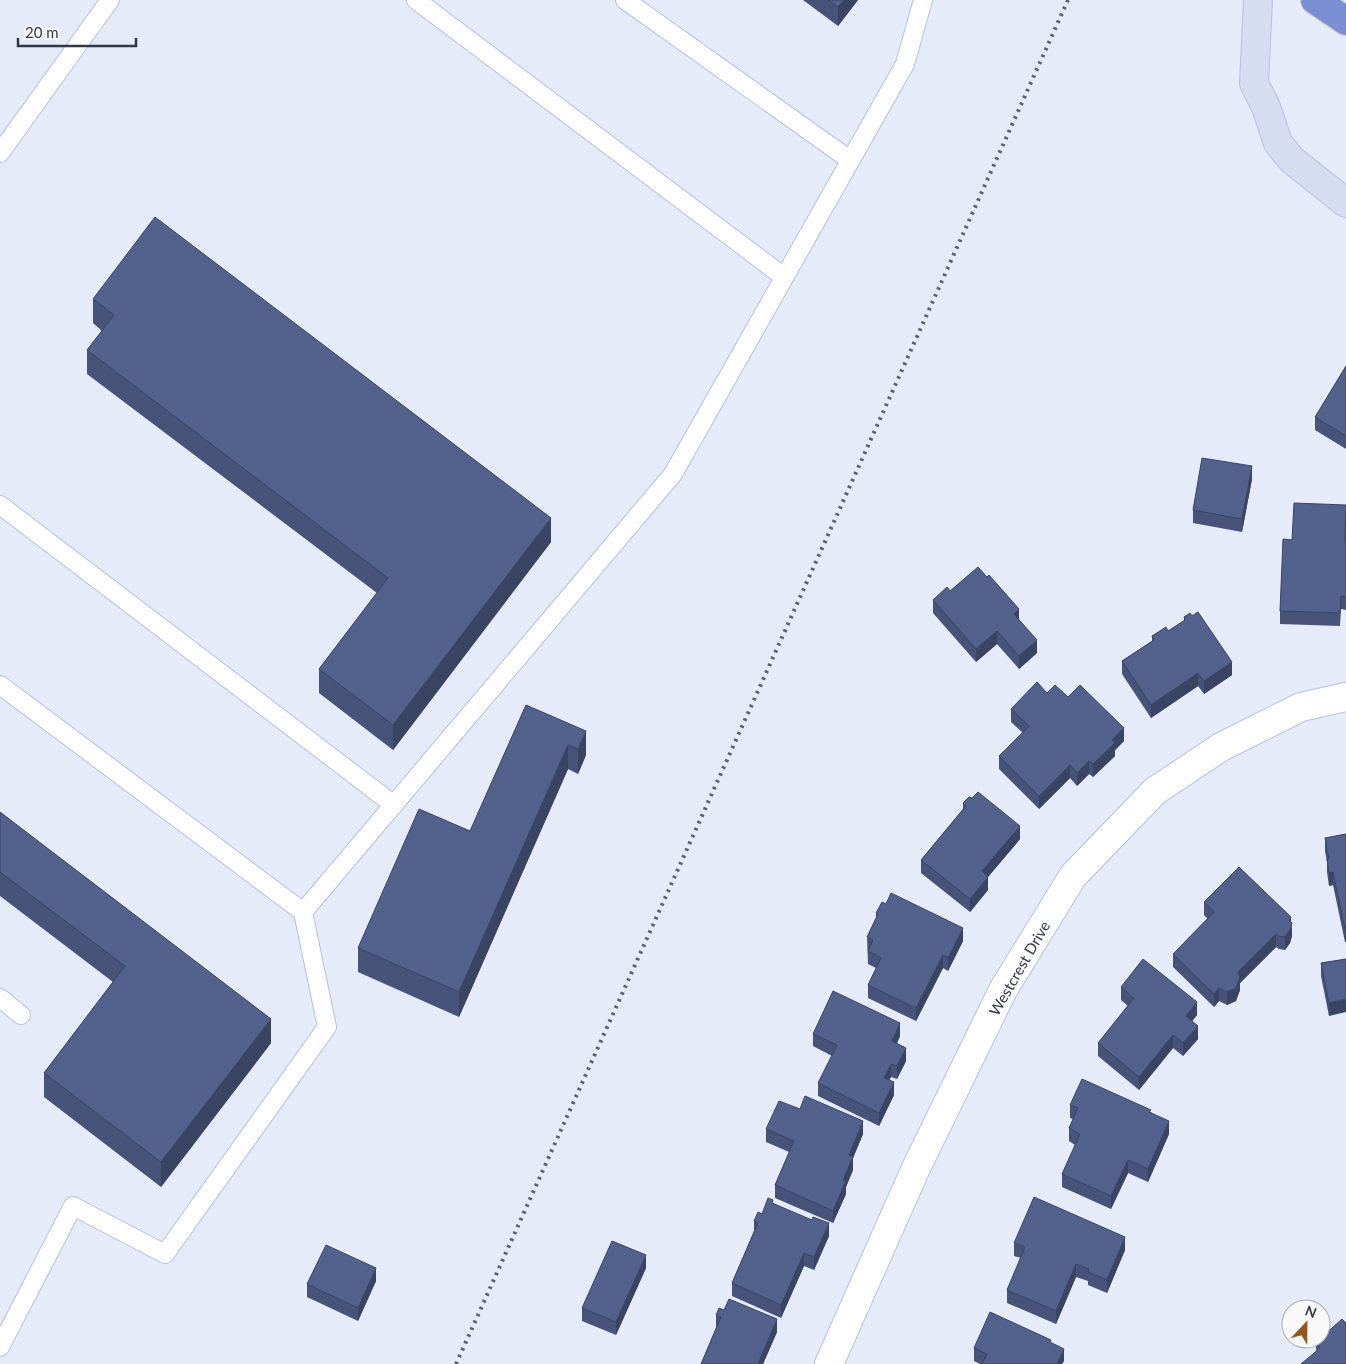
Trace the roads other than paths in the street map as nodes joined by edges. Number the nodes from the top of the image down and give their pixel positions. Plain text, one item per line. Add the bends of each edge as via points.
1 (110, 0) edge
2 (416, 0) edge
3 (625, 0) edge
4 (923, 0) edge
5 (1258, 0) edge
6 (1315, 0) edge
7 (1346, 21) edge
8 (0, 153) edge
9 (850, 160) junction
10 (1346, 203) edge
11 (784, 277) junction
12 (0, 505) edge
13 (0, 685) edge
14 (1346, 697) edge
15 (394, 805) junction
16 (303, 912) junction
17 (0, 998) edge
18 (21, 1015) dead end
19 (0, 1347) edge
20 (829, 1364) edge

1 - 8 lane
2 - 11 lane
3 - 9 lane
4 - 9 lane via 905,64
5 - 10 main road via 1254,83 1278,143 1292,160
6 - 7 highway
9 - 11 lane
11 - 15 lane via 672,474
12 - 15 lane
13 - 16 lane
14 - 20 street, Westcrest Drive via 1301,707 1221,747 1156,791 1073,876 1003,990 916,1168
15 - 16 lane
16 - 19 lane via 327,1027 165,1254 73,1206
17 - 18 lane

